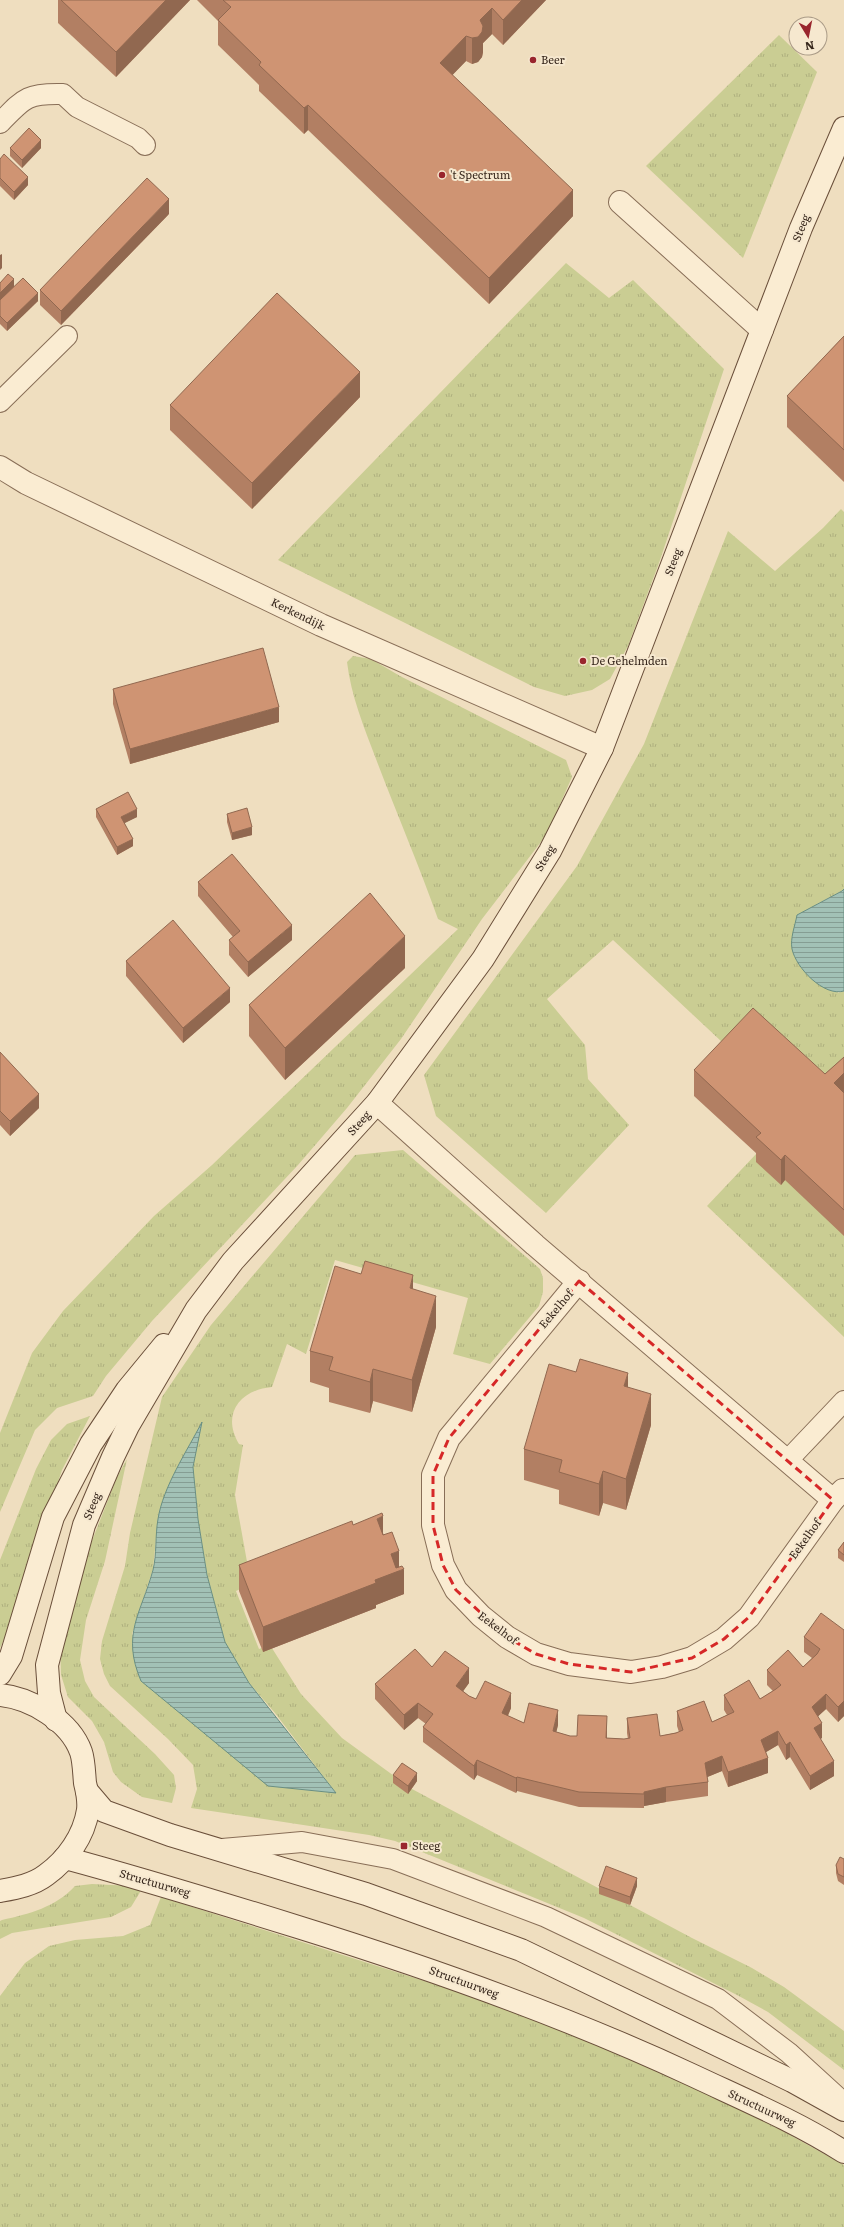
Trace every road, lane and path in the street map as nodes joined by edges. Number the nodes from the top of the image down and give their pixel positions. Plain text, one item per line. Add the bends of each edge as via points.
1 (0, 123) edge
2 (844, 128) edge
3 (145, 145) dead end
4 (620, 202) dead end
5 (762, 330) junction
6 (67, 336) dead end
7 (0, 402) edge
8 (0, 467) edge
9 (602, 748) junction
10 (377, 1103) junction
11 (579, 1281) junction
12 (196, 1310) junction
13 (844, 1401) edge
14 (788, 1460) junction
15 (838, 1495) edge
16 (0, 1674) edge
17 (0, 1695) edge
18 (56, 1720) junction
19 (87, 1791) junction
20 (222, 1849) junction
21 (65, 1858) junction
22 (0, 1891) edge
23 (844, 2103) edge
24 (844, 2110) edge
25 (844, 2152) edge

1 - 3 lane via 23,99 45,93 63,94 77,107 138,138
2 - 5 street, Steeg via 801,228
4 - 5 street
5 - 9 street, Steeg
6 - 7 lane
8 - 9 street, Kerkendijk via 26,483 321,626
9 - 10 street, Steeg via 550,851 483,959
10 - 11 street, Eekelhof via 535,1245
10 - 12 street, Steeg via 233,1261
11 - 14 street, Eekelhof
11 - 15 street, Eekelhof via 450,1438 434,1475 433,1525 443,1565 456,1590 481,1616 536,1654 569,1664 630,1672 662,1667 692,1658 724,1639 749,1617
12 - 16 street, Steeg via 151,1359 91,1444 53,1517 11,1656
12 - 18 street, Steeg via 128,1426 84,1525 47,1665 49,1692
13 - 14 lane
14 - 15 street, Eekelhof
17 - 18 street via 13,1696 41,1707
18 - 19 street via 81,1752
19 - 20 street via 104,1811 170,1835
19 - 21 street via 88,1809 80,1836
20 - 23 lane via 302,1842 393,1859 546,1917 718,1999 789,2053
20 - 24 street via 366,1894 521,1950 785,2078
21 - 22 street via 45,1876 22,1887
21 - 25 street, Structuurweg via 157,1883 416,1964 537,2009 635,2048 814,2133

